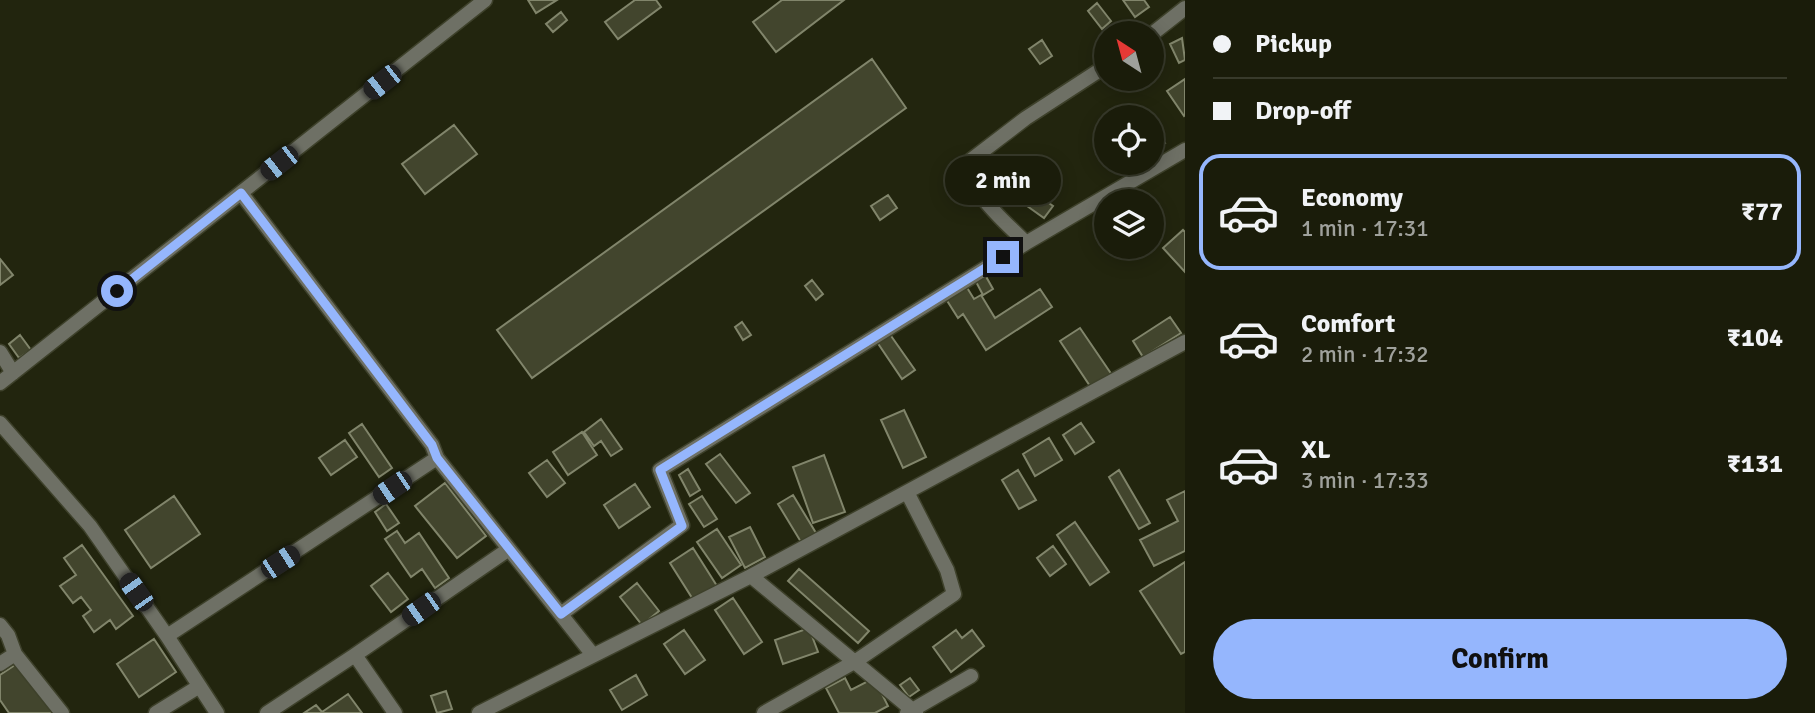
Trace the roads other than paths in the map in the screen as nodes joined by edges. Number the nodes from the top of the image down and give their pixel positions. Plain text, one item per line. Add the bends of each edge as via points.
1 (485, 0) edge
2 (1185, 8) edge
3 (1164, 25) edge
4 (1094, 74) edge
5 (1185, 150) edge
6 (241, 193) junction
7 (1026, 243) junction
8 (1185, 342) edge
9 (0, 352) edge
10 (13, 373) junction
11 (0, 383) edge
12 (0, 424) edge
13 (437, 458) junction
14 (907, 492) junction
15 (509, 549) junction
16 (751, 576) junction
17 (561, 614) junction
18 (0, 625) edge
19 (167, 636) junction
20 (15, 654) junction
21 (355, 654) junction
22 (593, 655) junction
23 (856, 661) junction
24 (0, 664) edge
25 (971, 676) dead end
26 (198, 687) junction
27 (912, 712) edge
28 (62, 713) edge
29 (156, 713) edge
30 (217, 713) edge
31 (267, 713) edge
32 (395, 713) edge
33 (479, 713) edge
34 (764, 713) edge

1 - 6 street
2 - 3 street
4 - 7 street via 971,160 974,185
5 - 7 street
6 - 10 street
6 - 13 street via 432,445
7 - 17 street via 660,470 682,526
8 - 14 street
9 - 10 street
10 - 11 street
12 - 19 street via 90,526
13 - 15 street
13 - 19 street
14 - 16 street
14 - 23 street via 947,570 954,594
15 - 17 street
15 - 21 street
16 - 22 street
16 - 23 street
17 - 22 street
18 - 20 street
19 - 26 street
20 - 24 street
20 - 28 street
21 - 31 street
21 - 32 street
22 - 33 street
23 - 27 street
23 - 34 street
25 - 27 street
26 - 29 street
26 - 30 street

